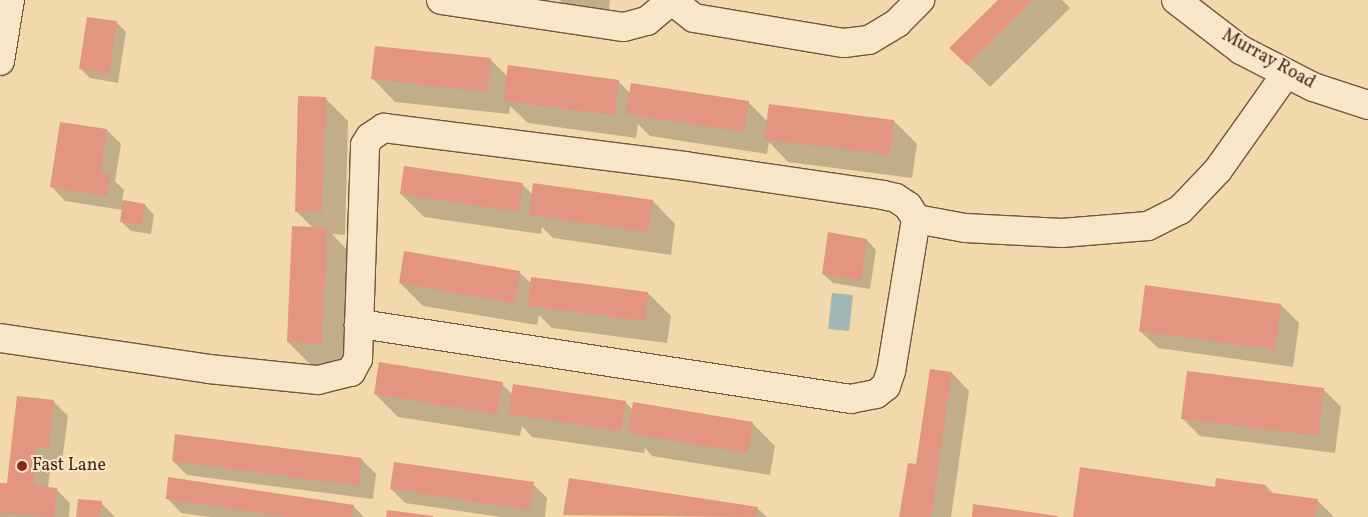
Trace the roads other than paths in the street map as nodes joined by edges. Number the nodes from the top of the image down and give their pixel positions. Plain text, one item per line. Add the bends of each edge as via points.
1 (10, 0) edge
2 (441, 0) edge
3 (671, 0) edge
4 (920, 0) edge
5 (1176, 0) edge
6 (0, 61) edge
7 (1286, 74) junction
8 (1368, 105) edge
9 (916, 218) junction
10 (359, 324) junction
11 (0, 338) edge

1 - 6 street
2 - 3 street via 624,27 647,21
3 - 4 street via 694,18 844,43 870,40 897,23
5 - 7 street, Murray Road via 1241,50
7 - 8 street, Murray Road
7 - 9 street via 1218,170 1180,210 1148,226 1062,233 965,228
9 - 10 street via 886,386 876,394 851,400
9 - 10 street via 908,206 883,195 384,128 370,137 365,145
10 - 11 street via 358,359 351,372 318,380 210,369

